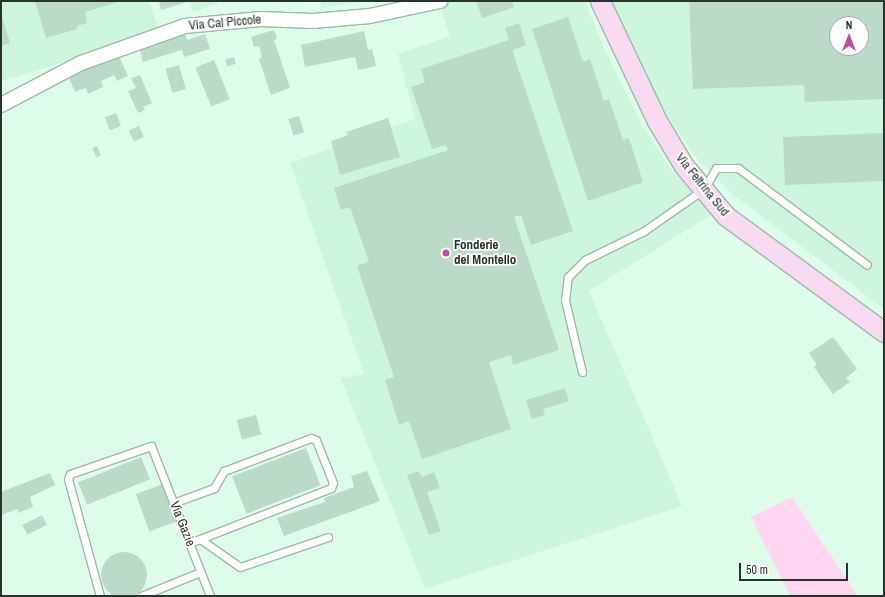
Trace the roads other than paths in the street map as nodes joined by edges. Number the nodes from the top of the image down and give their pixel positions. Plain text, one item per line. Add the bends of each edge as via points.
1 (440, 1) edge
2 (600, 1) edge
3 (1, 105) edge
4 (704, 190) junction
5 (867, 264) dead end
6 (884, 332) edge
7 (582, 372) dead end
8 (173, 503) junction
9 (328, 537) dead end
10 (200, 539) junction
11 (190, 542) junction
12 (200, 572) junction
13 (100, 596) edge
14 (141, 596) edge
15 (210, 596) edge

1 - 3 street, Via Cal Piccole via 370,16 313,21 261,19 185,26 81,63
2 - 4 main road, Via Feltrina Sud via 657,121 684,166
4 - 5 lane via 716,168 738,168
4 - 6 main road, Via Feltrina Sud via 726,216
4 - 7 lane via 644,231 585,260 568,277 565,300
8 - 10 lane via 214,488 224,471 311,438 316,440 333,483 331,488
8 - 11 lane, Via Gazie
8 - 13 lane, Via Gazie via 151,446 70,474 68,479
9 - 10 lane via 240,567
10 - 11 lane
11 - 12 lane, Via Gazie
12 - 14 lane
12 - 15 lane, Via Gazie

